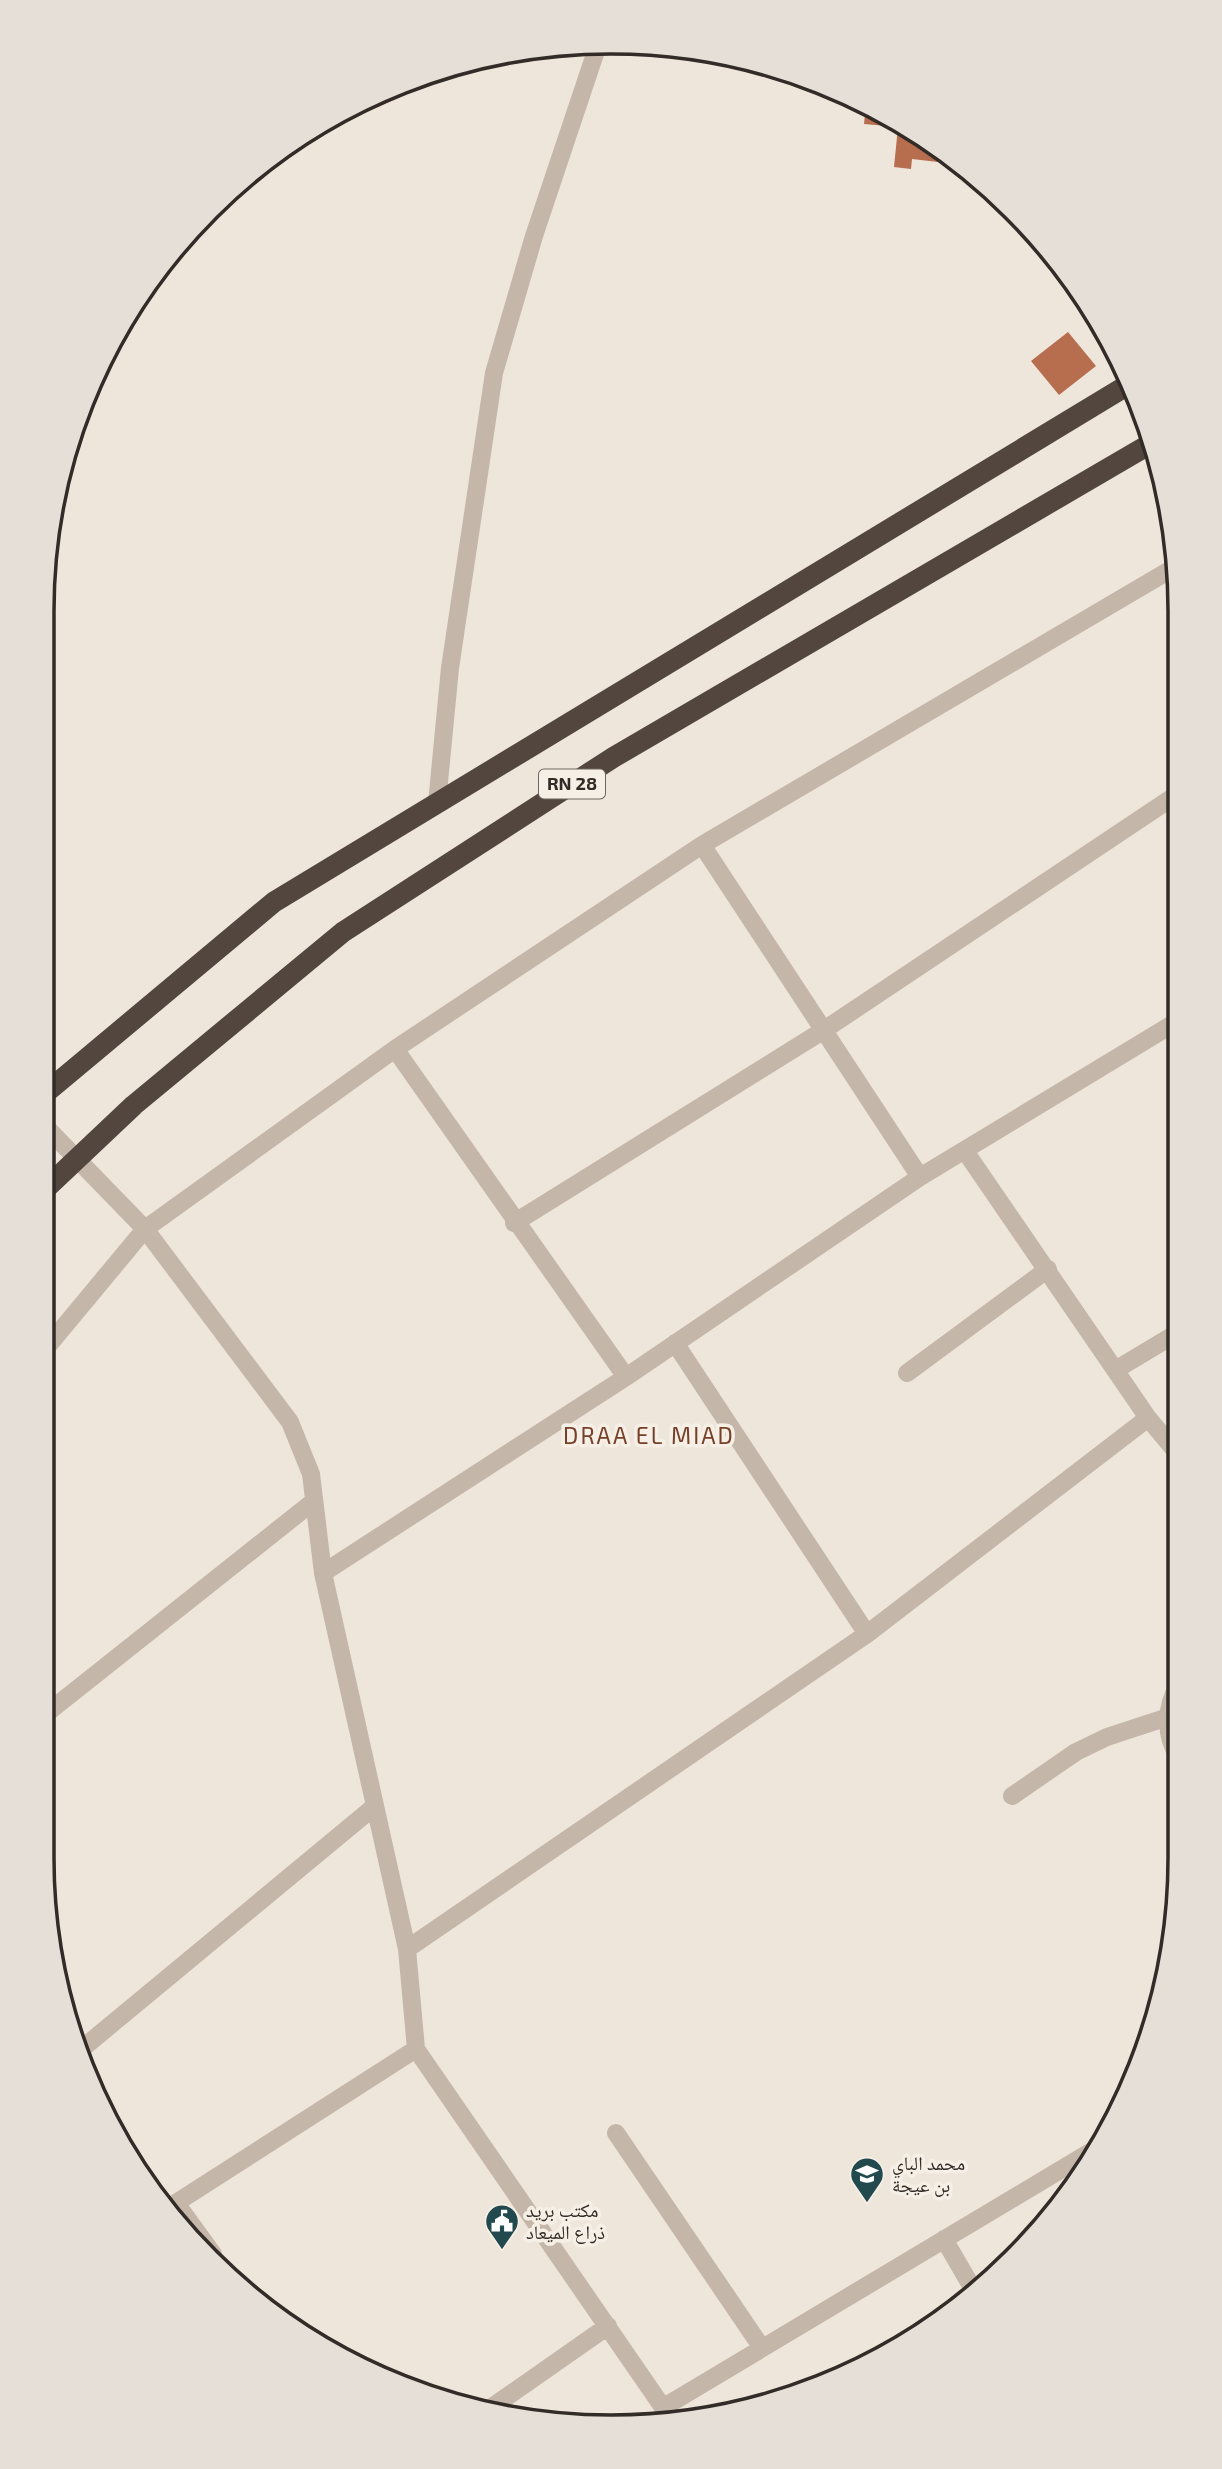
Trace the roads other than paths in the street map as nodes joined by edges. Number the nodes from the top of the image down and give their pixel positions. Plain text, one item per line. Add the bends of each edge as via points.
1 (595, 54) edge
2 (1121, 389) edge
3 (1143, 448) edge
4 (1167, 572) edge
5 (1168, 800) edge
6 (438, 803) junction
7 (702, 845) junction
8 (1168, 1027) edge
9 (824, 1030) junction
10 (394, 1049) junction
11 (54, 1086) edge
12 (54, 1136) edge
13 (965, 1151) junction
14 (75, 1159) junction
15 (920, 1177) junction
16 (54, 1180) edge
17 (514, 1223) junction
18 (145, 1229) junction
19 (1048, 1269) junction
20 (1168, 1339) edge
21 (54, 1340) edge
22 (675, 1343) junction
23 (1117, 1369) junction
24 (906, 1373) dead end
25 (625, 1377) junction
26 (1148, 1418) junction
27 (1168, 1442) edge
28 (314, 1501) junction
29 (323, 1573) junction
30 (867, 1634) junction
31 (54, 1707) edge
32 (1168, 1717) edge
33 (1012, 1796) dead end
34 (375, 1806) junction
35 (407, 1949) junction
36 (87, 2045) edge
37 (416, 2049) junction
38 (615, 2133) dead end
39 (1079, 2159) edge
40 (174, 2203) edge
41 (944, 2239) junction
42 (970, 2284) edge
43 (608, 2326) junction
44 (762, 2348) junction
45 (498, 2403) edge
46 (673, 2411) edge
47 (667, 2412) edge

1 - 6 street via 494,373 450,668
2 - 6 highway, RN 28
3 - 14 highway, RN 28 via 614,757 343,932
4 - 7 street
5 - 9 street
6 - 11 highway, RN 28 via 274,902
7 - 9 street
7 - 10 street
8 - 13 street
9 - 15 street
9 - 17 street
10 - 17 street
10 - 18 street
12 - 14 street
13 - 15 street
13 - 19 street
14 - 16 highway, RN 28
14 - 18 street
15 - 22 street
17 - 25 street
18 - 21 street
18 - 28 street via 290,1422 311,1474
19 - 23 street
19 - 24 street
20 - 23 street
22 - 25 street
22 - 30 street
23 - 26 street
25 - 29 street
26 - 27 street
26 - 30 street
28 - 29 street
28 - 31 street
29 - 34 street
30 - 35 street
32 - 33 street via 1076,1752
34 - 35 street
34 - 36 street
35 - 37 street
37 - 40 street
37 - 43 street
38 - 44 street
39 - 41 street
41 - 42 street
41 - 44 street
43 - 45 street
43 - 47 street
44 - 46 street

